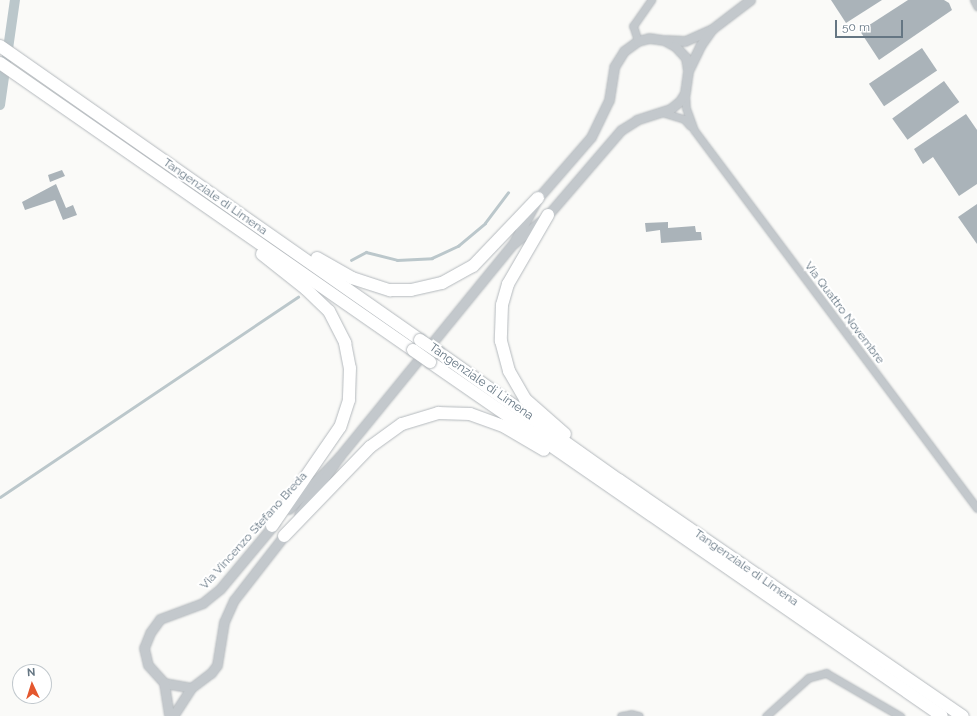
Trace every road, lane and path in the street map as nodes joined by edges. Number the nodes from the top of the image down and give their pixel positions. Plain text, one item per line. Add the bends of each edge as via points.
1 (651, 0) edge
2 (750, 0) edge
3 (974, 0) edge
4 (977, 6) edge
5 (712, 29) junction
6 (664, 40) junction
7 (638, 41) junction
8 (0, 46) edge
9 (0, 63) edge
10 (688, 71) junction
11 (685, 93) junction
12 (661, 112) junction
13 (694, 130) junction
14 (202, 195) junction
15 (538, 198) junction
16 (548, 215) junction
17 (513, 244) junction
18 (417, 345) junction
19 (339, 456) junction
20 (619, 480) junction
21 (632, 502) junction
22 (977, 508) edge
23 (272, 526) junction
24 (284, 536) junction
25 (164, 683) junction
26 (191, 688) junction
27 (169, 716) edge
28 (173, 716) edge
29 (621, 716) edge
30 (639, 716) edge
31 (766, 716) edge
32 (900, 716) edge
33 (942, 716) edge
34 (963, 716) edge

1 - 7 street via 633,26
2 - 5 street
3 - 4 street
5 - 6 street via 685,41
5 - 10 street
6 - 7 street
6 - 10 street via 675,46 686,58
7 - 15 street, Via Vincenzo Stefano Breda via 624,51 614,67 609,100 591,137
8 - 14 highway, Tangenziale di Limena
9 - 14 highway, Tangenziale di Limena
10 - 11 street
11 - 12 street, Via Vincenzo Stefano Breda via 680,101
11 - 13 street, Via Quattro Novembre via 689,119
12 - 13 street, Via Quattro Novembre via 684,120
12 - 16 street, Via Vincenzo Stefano Breda via 621,130
13 - 22 street, Via Quattro Novembre
14 - 15 highway via 242,210 328,266 370,286 390,290 411,290 442,283 473,266
14 - 18 highway, Tangenziale di Limena
14 - 23 highway via 231,231 306,289 329,311 345,344 350,368 349,400 340,426
15 - 17 street, Via Vincenzo Stefano Breda
16 - 17 street, Via Vincenzo Stefano Breda
16 - 20 highway via 518,264 502,305 501,341 509,371 525,399
17 - 19 street, Via Vincenzo Stefano Breda
18 - 20 highway, Tangenziale di Limena, bridge via 438,352
18 - 21 highway, Tangenziale di Limena, bridge via 430,362
19 - 23 street, Via Vincenzo Stefano Breda
19 - 24 street, Via Vincenzo Stefano Breda
20 - 34 highway, Tangenziale di Limena
21 - 24 highway via 585,478 505,426 470,414 438,413 402,424 370,447
21 - 33 highway, Tangenziale di Limena
23 - 25 street, Via Vincenzo Stefano Breda via 220,589 203,603 160,619 150,632 144,648 148,665
24 - 26 street, Via Vincenzo Stefano Breda via 234,600 224,622 217,665
25 - 26 street
25 - 27 street
26 - 28 street, Via Vincenzo Stefano Breda
29 - 30 street
31 - 32 street via 808,678 826,673

